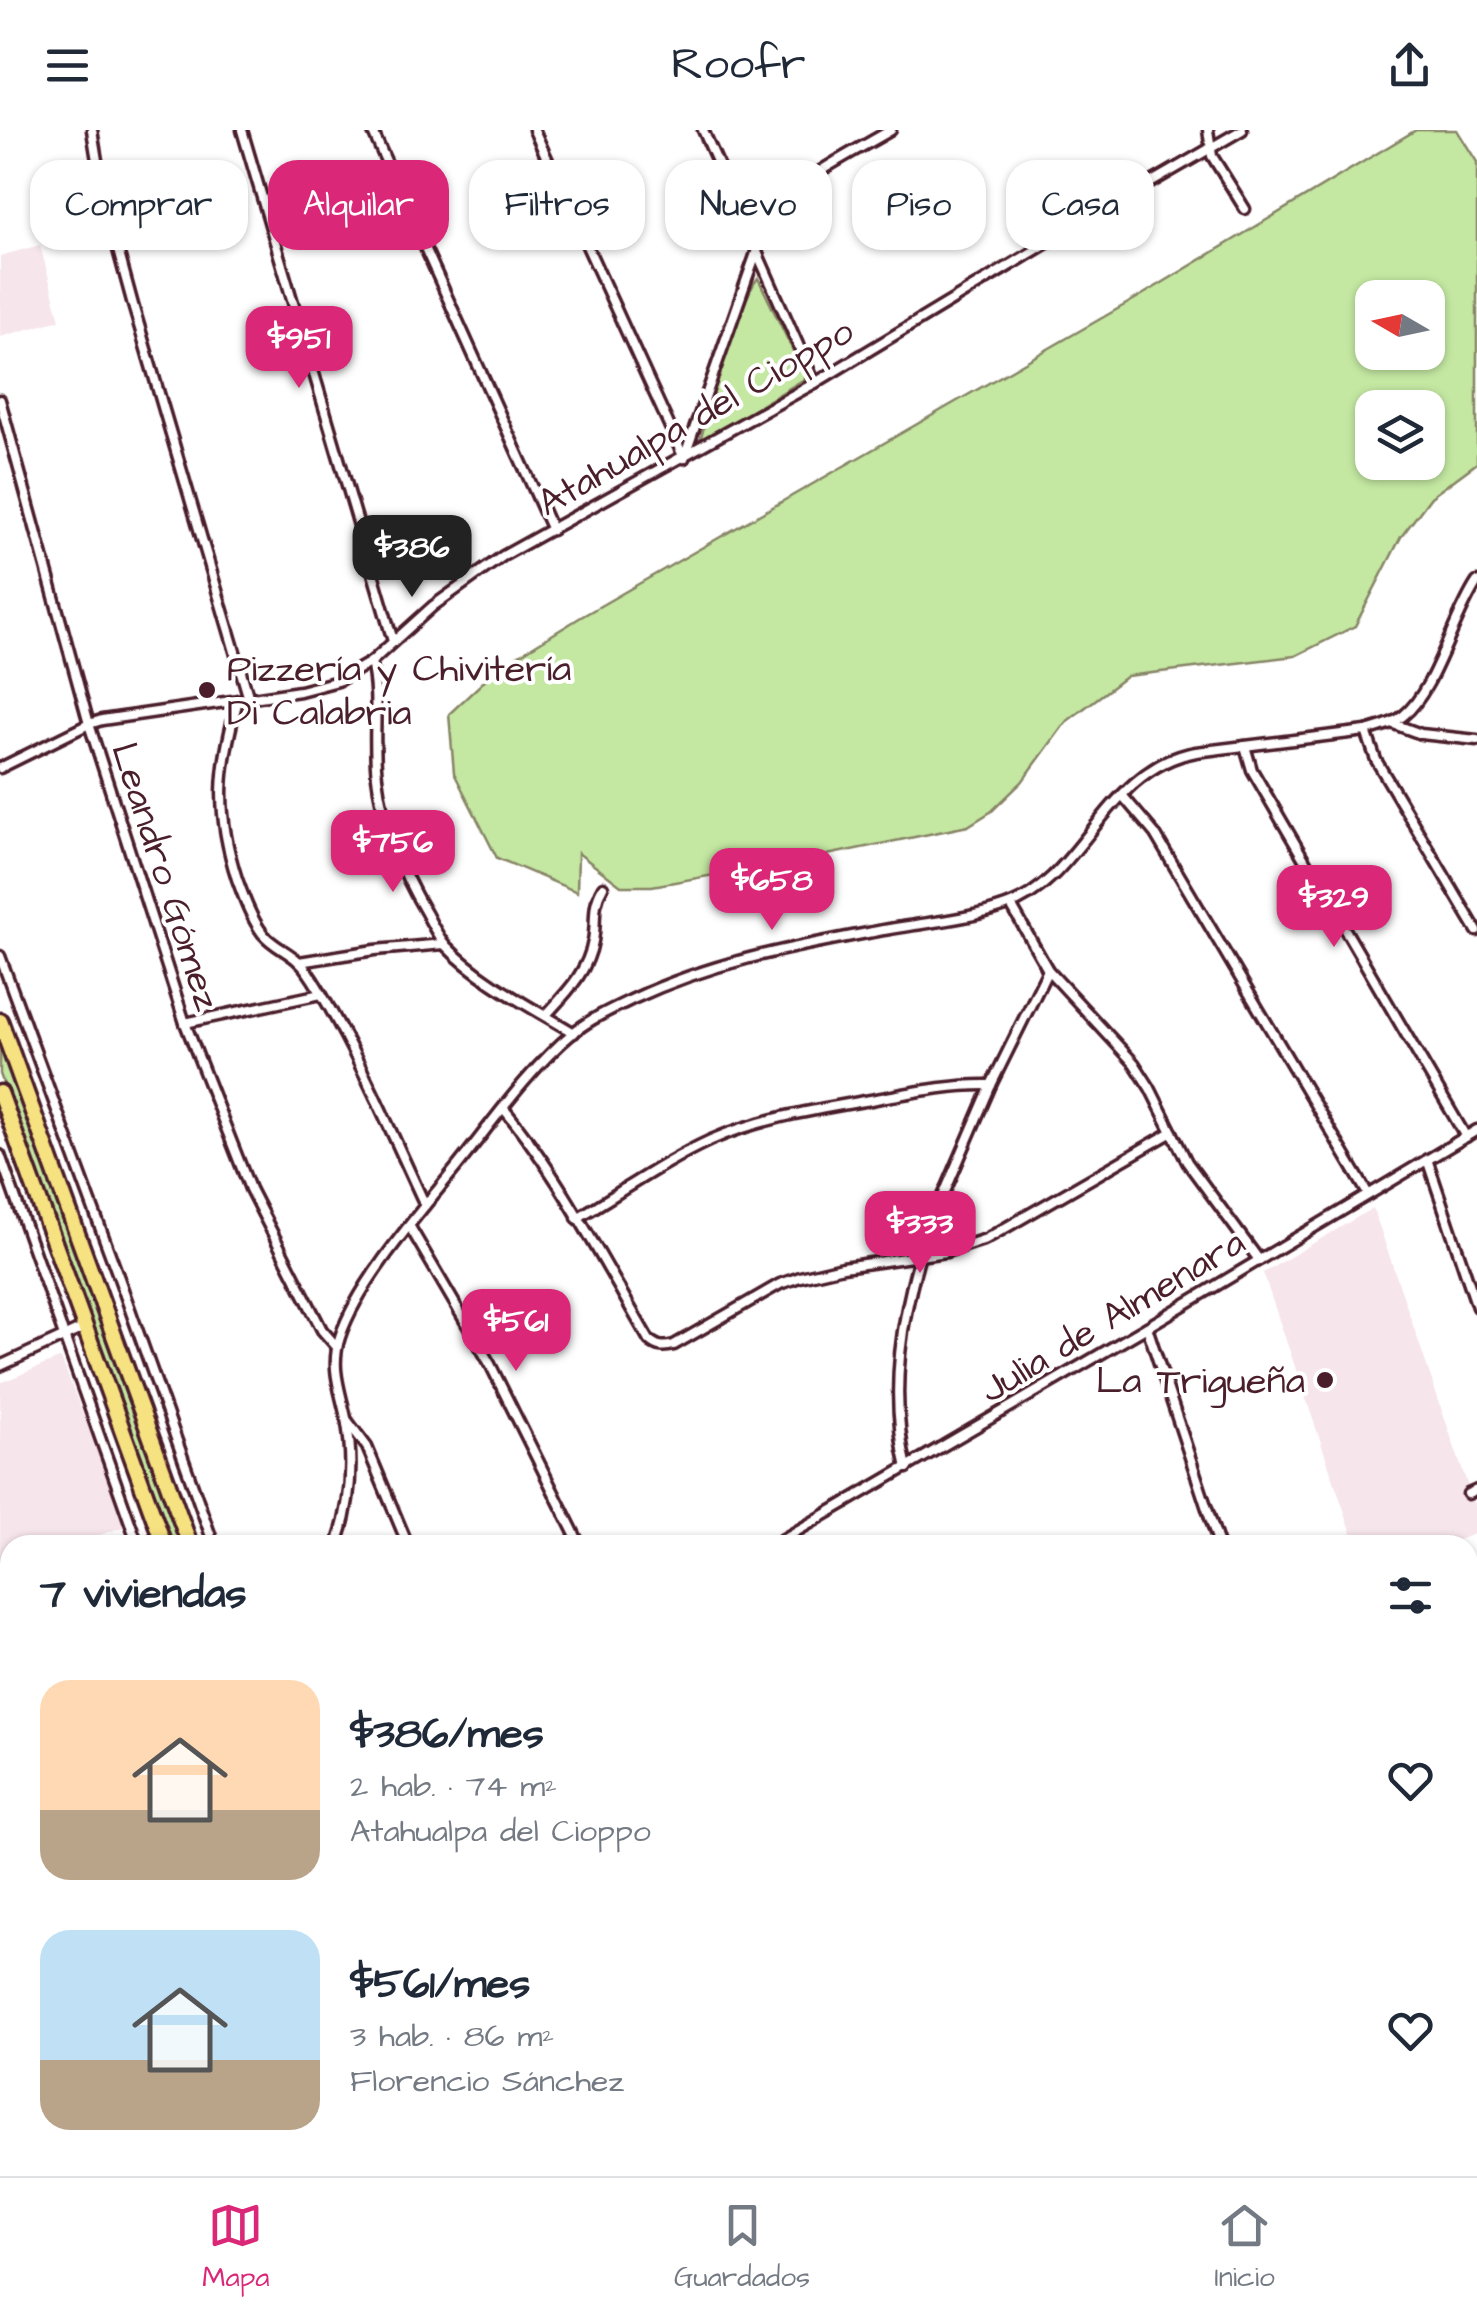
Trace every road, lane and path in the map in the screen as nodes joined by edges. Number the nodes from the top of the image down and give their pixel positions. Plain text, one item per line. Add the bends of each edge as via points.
1 (92, 130) edge
2 (242, 130) edge
3 (372, 130) edge
4 (534, 130) edge
5 (703, 130) edge
6 (891, 130) edge
7 (1208, 130) edge
8 (1242, 130) edge
9 (1212, 148) junction
10 (1245, 209) dead end
11 (756, 253) junction
12 (814, 383) junction
13 (0, 400) edge
14 (684, 458) junction
15 (552, 530) junction
16 (1477, 582) edge
17 (393, 641) junction
18 (371, 662) junction
19 (249, 698) junction
20 (238, 700) junction
21 (1391, 723) junction
22 (89, 724) junction
23 (1366, 731) junction
24 (1477, 740) edge
25 (1245, 746) junction
26 (0, 768) edge
27 (1122, 795) junction
28 (603, 886) dead end
29 (1011, 905) junction
30 (1477, 931) edge
31 (444, 944) junction
32 (0, 956) edge
33 (299, 962) junction
34 (1048, 970) junction
35 (321, 994) junction
36 (546, 1016) junction
37 (0, 1021) edge
38 (186, 1023) junction
39 (574, 1032) junction
40 (991, 1085) junction
41 (0, 1093) edge
42 (504, 1109) junction
43 (1477, 1130) edge
44 (1172, 1132) junction
45 (1466, 1137) junction
46 (0, 1155) edge
47 (1427, 1160) junction
48 (1368, 1194) junction
49 (425, 1205) junction
50 (578, 1218) junction
51 (410, 1226) junction
52 (919, 1258) junction
53 (1259, 1260) junction
54 (1477, 1307) edge
55 (85, 1327) junction
56 (1147, 1328) junction
57 (64, 1338) junction
58 (337, 1348) junction
59 (0, 1366) edge
60 (346, 1419) junction
61 (906, 1468) junction
62 (134, 1535) edge
63 (160, 1535) edge
64 (186, 1535) edge
65 (210, 1535) edge
66 (340, 1535) edge
67 (404, 1535) edge
68 (575, 1535) edge
69 (790, 1535) edge
70 (1216, 1535) edge

1 - 19 street via 133,305
2 - 17 street
3 - 15 street
4 - 14 street
5 - 11 street
6 - 11 street via 784,201
7 - 9 street
8 - 9 street, Atahualpa del Cioppo
9 - 10 street
9 - 12 street, Atahualpa del Cioppo
11 - 12 street
11 - 14 street
12 - 14 street, Atahualpa del Cioppo
13 - 22 street, Leandro Gómez
14 - 15 street, Atahualpa del Cioppo
15 - 17 street, Atahualpa del Cioppo via 503,556
16 - 21 street via 1422,693
17 - 18 street, Atahualpa del Cioppo
18 - 19 street, Atahualpa del Cioppo via 338,681
18 - 31 street via 382,808 402,868
19 - 20 street, Atahualpa del Cioppo
20 - 22 street, Atahualpa del Cioppo
20 - 33 street via 223,766 225,840 253,918
21 - 23 street
21 - 24 street
22 - 26 street, Atahualpa del Cioppo
22 - 38 street, Leandro Gómez
23 - 25 street
23 - 30 street via 1376,760
25 - 27 street via 1174,757
25 - 45 street via 1252,770
27 - 29 street via 1055,872
27 - 48 street via 1155,834
28 - 36 street via 586,966
29 - 34 street
29 - 39 street via 732,961 661,986
31 - 33 street
31 - 36 street
32 - 65 street
33 - 35 street
34 - 40 street
34 - 44 street via 1134,1063
35 - 38 street
35 - 49 street
36 - 39 street
37 - 64 highway
38 - 58 street, Leandro Gómez via 250,1188
39 - 42 street
40 - 50 street via 775,1118 708,1142
40 - 52 street
41 - 55 highway
42 - 49 street
42 - 50 street
43 - 45 street, Julia de Almenara
44 - 52 street via 1005,1230
44 - 53 street via 1186,1162
45 - 47 street, Julia de Almenara
46 - 57 street
47 - 48 street, Julia de Almenara
47 - 54 street
48 - 53 street, Julia de Almenara
49 - 51 street
50 - 52 street via 648,1340 666,1347 800,1276
51 - 58 street via 359,1298
51 - 68 street via 490,1364
52 - 61 street via 898,1385
53 - 56 street, Julia de Almenara
55 - 57 street
55 - 63 highway
56 - 61 street, Julia de Almenara
56 - 70 street
57 - 59 street
57 - 62 street
58 - 60 street via 335,1378
60 - 66 street via 350,1485
60 - 67 street via 367,1448
61 - 69 street, Julia de Almenara

